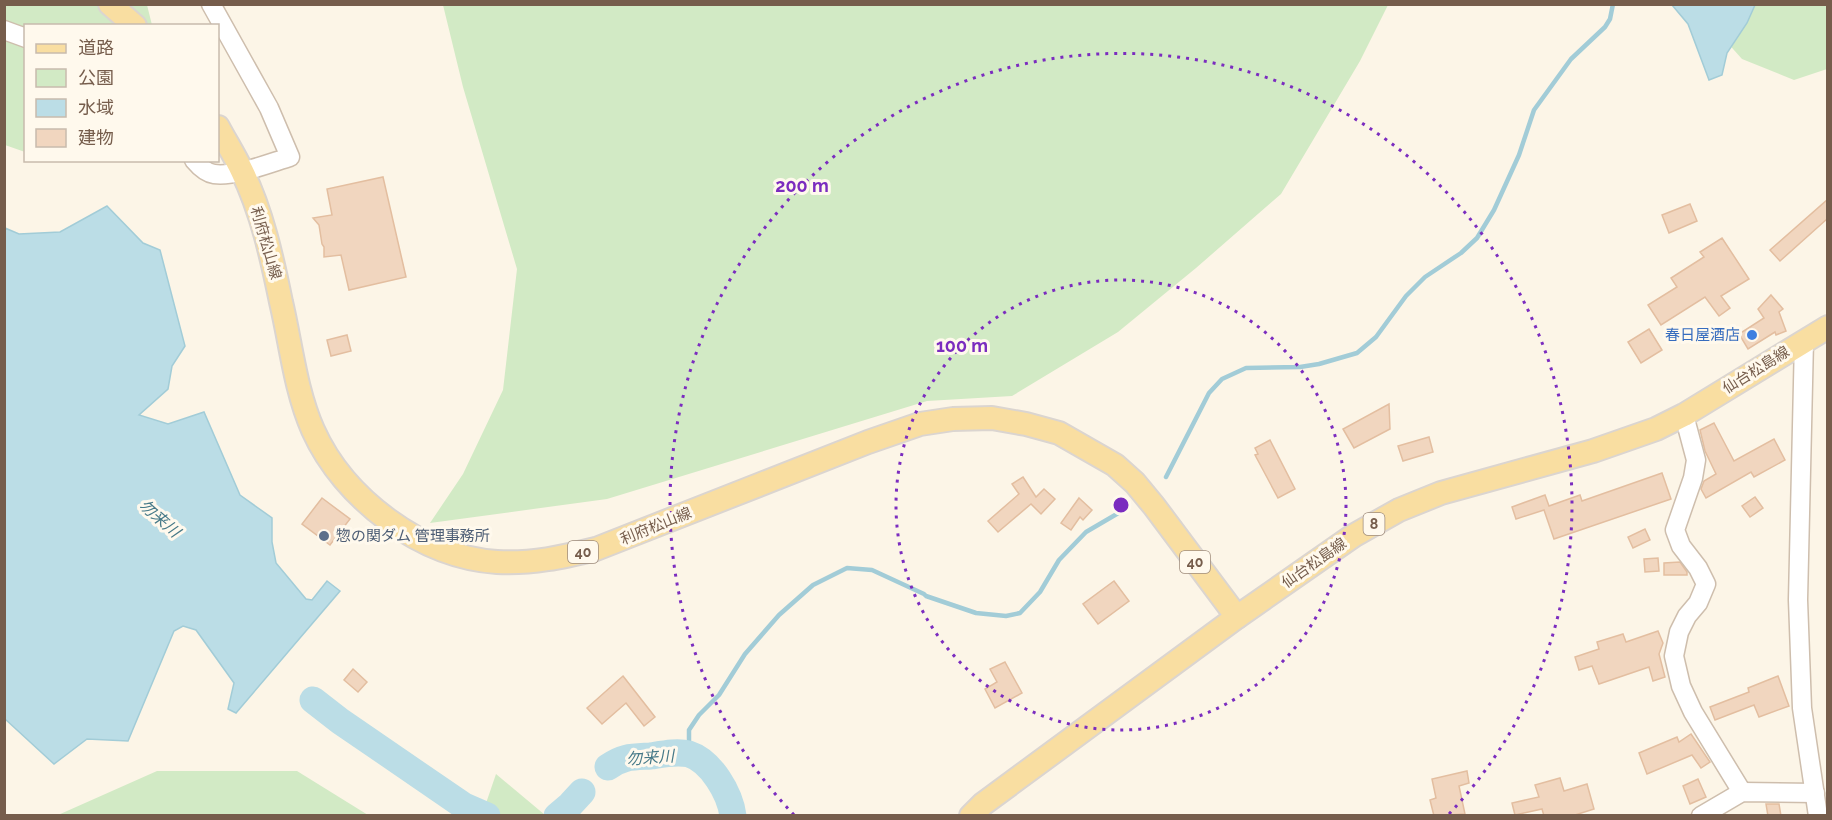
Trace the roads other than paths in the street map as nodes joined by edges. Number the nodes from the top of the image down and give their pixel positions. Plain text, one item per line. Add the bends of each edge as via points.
1 (110, 4) edge
2 (211, 4) edge
3 (133, 24) edge
4 (4, 30) edge
5 (24, 37) edge
6 (219, 129) edge
7 (196, 162) edge
8 (242, 171) junction
9 (1827, 327) edge
10 (1804, 340) junction
11 (1684, 415) junction
12 (1237, 617) junction
13 (1742, 792) junction
14 (1815, 793) junction
15 (971, 816) edge
16 (1701, 816) edge
17 (1818, 816) edge

1 - 3 main road
2 - 8 street via 269,108 290,157
4 - 5 street
6 - 8 main road, 利府松山線 / 40
7 - 8 street via 214,174
8 - 12 main road, 利府松山線 / 40 via 262,224 300,394 313,430 331,460 381,516 423,540 471,558 550,560 596,549 920,424 992,418 1059,433 1114,465 1154,506
9 - 10 main road, 仙台松島線 / 8
10 - 11 main road, 仙台松島線 / 8
10 - 14 street via 1798,600 1802,708
11 - 12 main road, 仙台松島線 / 8 via 1593,451 1440,493 1399,510 1353,536
11 - 13 street via 1696,460 1675,530 1706,584 1679,632 1674,656 1681,686 1693,712
12 - 15 main road, 仙台松島線 / 8
13 - 14 street
13 - 16 street
14 - 17 street

